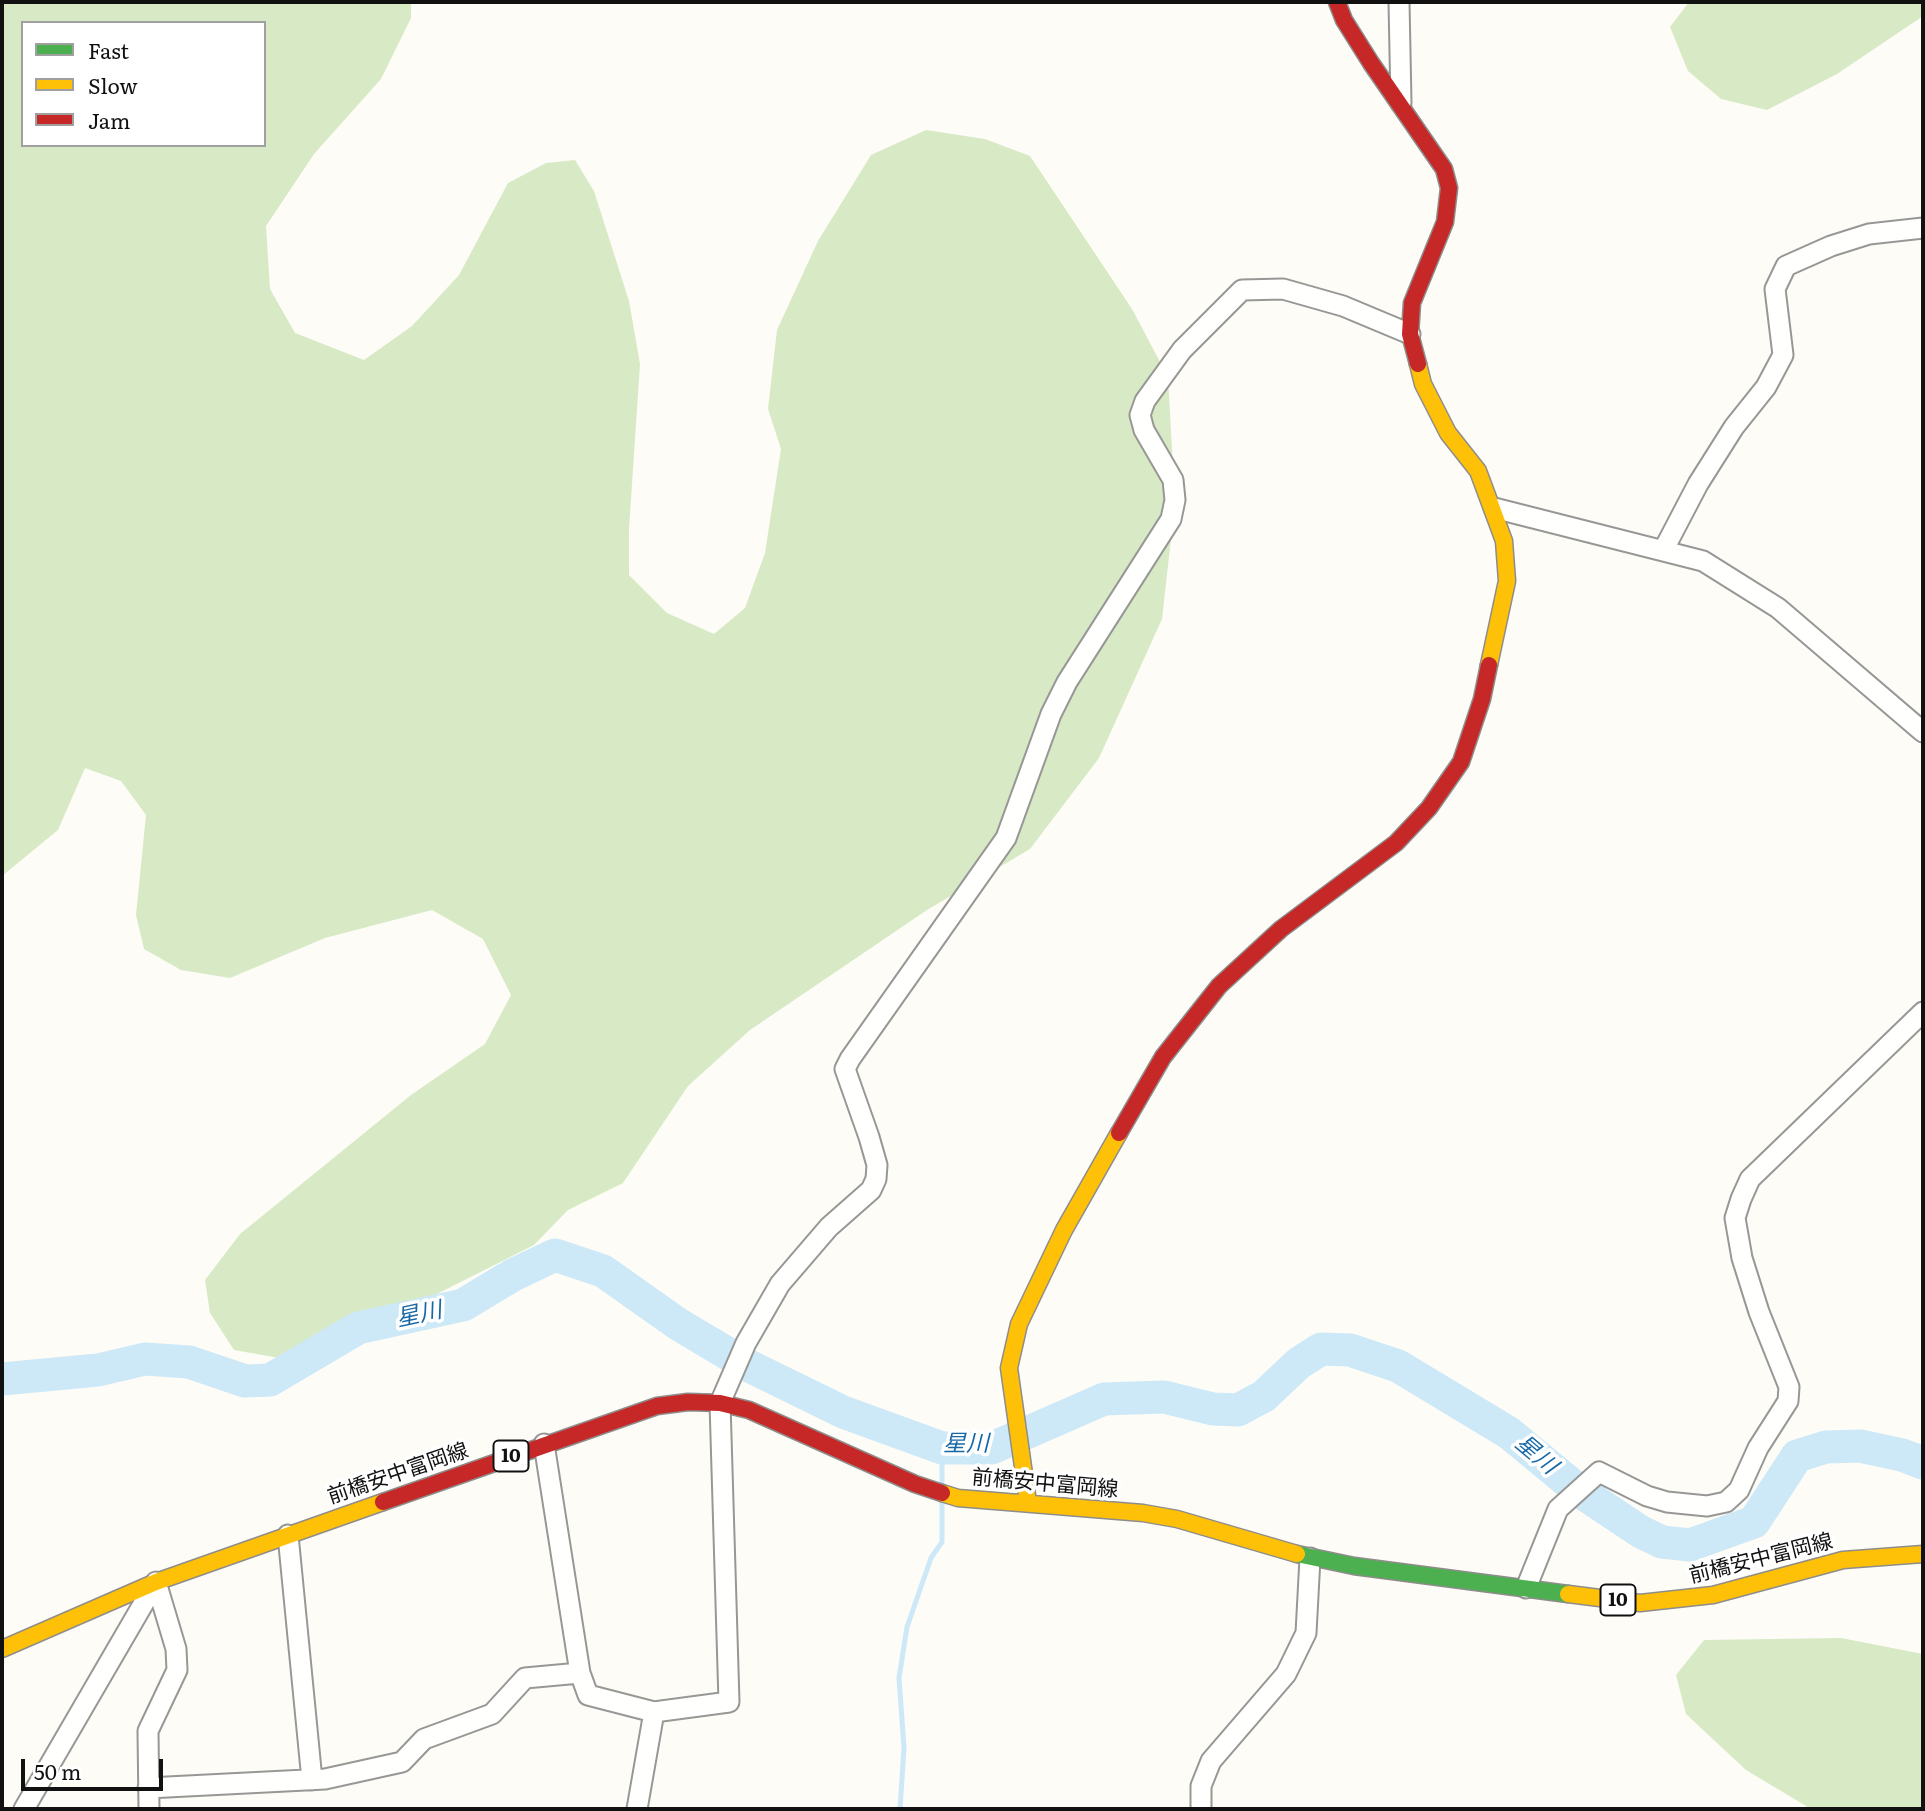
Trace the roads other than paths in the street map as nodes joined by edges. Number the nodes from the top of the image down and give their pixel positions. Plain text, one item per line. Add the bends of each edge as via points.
1 (1337, 2) edge
2 (1399, 2) edge
3 (1401, 103) junction
4 (1923, 228) edge
5 (1410, 334) junction
6 (1494, 508) junction
7 (1664, 549) junction
8 (1923, 732) edge
9 (1923, 1012) edge
10 (720, 1403) junction
11 (544, 1444) junction
12 (1028, 1503) junction
13 (288, 1535) junction
14 (1923, 1554) edge
15 (1310, 1558) junction
16 (156, 1582) junction
17 (1526, 1588) junction
18 (2, 1649) edge
19 (580, 1673) junction
20 (654, 1712) junction
21 (312, 1780) junction
22 (148, 1788) junction
23 (24, 1809) edge
24 (149, 1809) edge
25 (637, 1809) edge
26 (1201, 1809) edge

1 - 3 main road via 1357,42
2 - 3 street
3 - 5 main road via 1444,169 1450,188 1445,222 1412,303
4 - 7 street via 1869,234 1786,266 1775,289 1783,355 1698,484
5 - 6 main road via 1423,384 1448,433 1478,471
5 - 10 street via 1343,306 1283,289 1242,290 1182,350 1153,387 1140,415 1173,480 1171,519 1067,682 1006,838 850,1059 845,1069 877,1165 876,1179 871,1190 829,1227 780,1284 746,1343
6 - 7 street
6 - 12 main road via 1504,541 1507,582 1482,699 1461,762 1396,844 1282,929 1219,986 1163,1057 1064,1230 1019,1324 1009,1368
7 - 8 street via 1703,561 1778,608
9 - 17 street via 1750,1180 1741,1199 1735,1218 1742,1258 1789,1387 1788,1401 1758,1448 1739,1490 1726,1502 1706,1506 1667,1502 1599,1472 1558,1509
10 - 11 main road, 前橋安中富岡線 / 10 via 657,1406
10 - 12 main road, 前橋安中富岡線 / 10 via 776,1421 933,1491 958,1498
10 - 20 street via 729,1702
11 - 13 main road, 前橋安中富岡線 / 10
11 - 19 street
12 - 15 main road, 前橋安中富岡線 / 10 via 1177,1519
13 - 16 main road, 前橋安中富岡線 / 10
13 - 21 street
14 - 17 main road, 前橋安中富岡線 / 10 via 1843,1560 1678,1601 1640,1603
15 - 17 main road, 前橋安中富岡線 / 10
15 - 26 street via 1306,1633 1286,1674 1210,1761 1201,1786
16 - 18 main road, 前橋安中富岡線 / 10
16 - 22 street via 176,1649 177,1670 148,1731
16 - 23 street
19 - 20 street via 588,1695
19 - 21 street via 525,1678 492,1714 424,1739 402,1762
20 - 25 street
21 - 22 street
22 - 24 street

